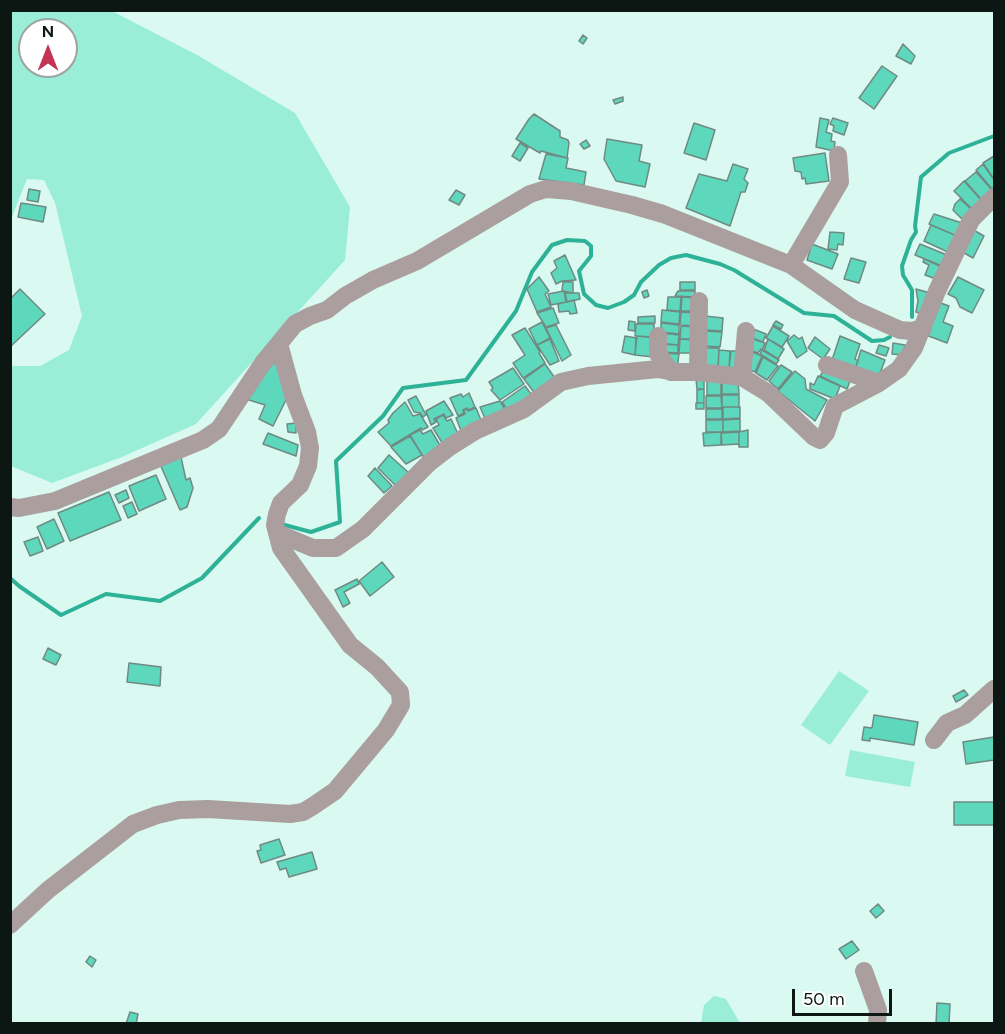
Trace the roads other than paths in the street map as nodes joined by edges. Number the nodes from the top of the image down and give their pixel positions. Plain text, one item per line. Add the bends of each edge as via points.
1 (838, 155) dead end
2 (994, 197) edge
3 (791, 265) junction
4 (699, 301) dead end
5 (922, 328) junction
6 (746, 331) dead end
7 (658, 336) dead end
8 (279, 344) junction
9 (639, 357) dead end
10 (827, 365) dead end
11 (667, 366) junction
12 (698, 372) junction
13 (742, 377) junction
14 (879, 383) junction
15 (10, 507) edge
16 (276, 533) junction
17 (994, 689) edge
18 (934, 740) dead end
19 (10, 925) edge
20 (864, 971) dead end
21 (878, 1023) edge

1 - 3 street via 840,182
2 - 5 street via 971,220
3 - 5 street via 855,310 906,331
3 - 8 street via 663,214 571,191 546,189 530,194 417,261 373,280 327,310 295,324
4 - 12 street
5 - 14 street via 899,369
6 - 13 street
7 - 11 street via 658,354
8 - 15 street via 219,429 203,440 56,501
8 - 16 street via 310,448 300,485 281,503 276,514
9 - 11 street
10 - 14 street
11 - 12 street
11 - 16 street via 561,382 524,409 452,446 429,463 363,529 336,548 313,548
12 - 13 street
13 - 14 street via 768,393 820,440 835,406
16 - 19 street via 281,548 350,645 400,692 401,705 386,730 334,790 303,812 179,810 133,824
17 - 18 street via 965,715 947,723
20 - 21 street via 878,1010

